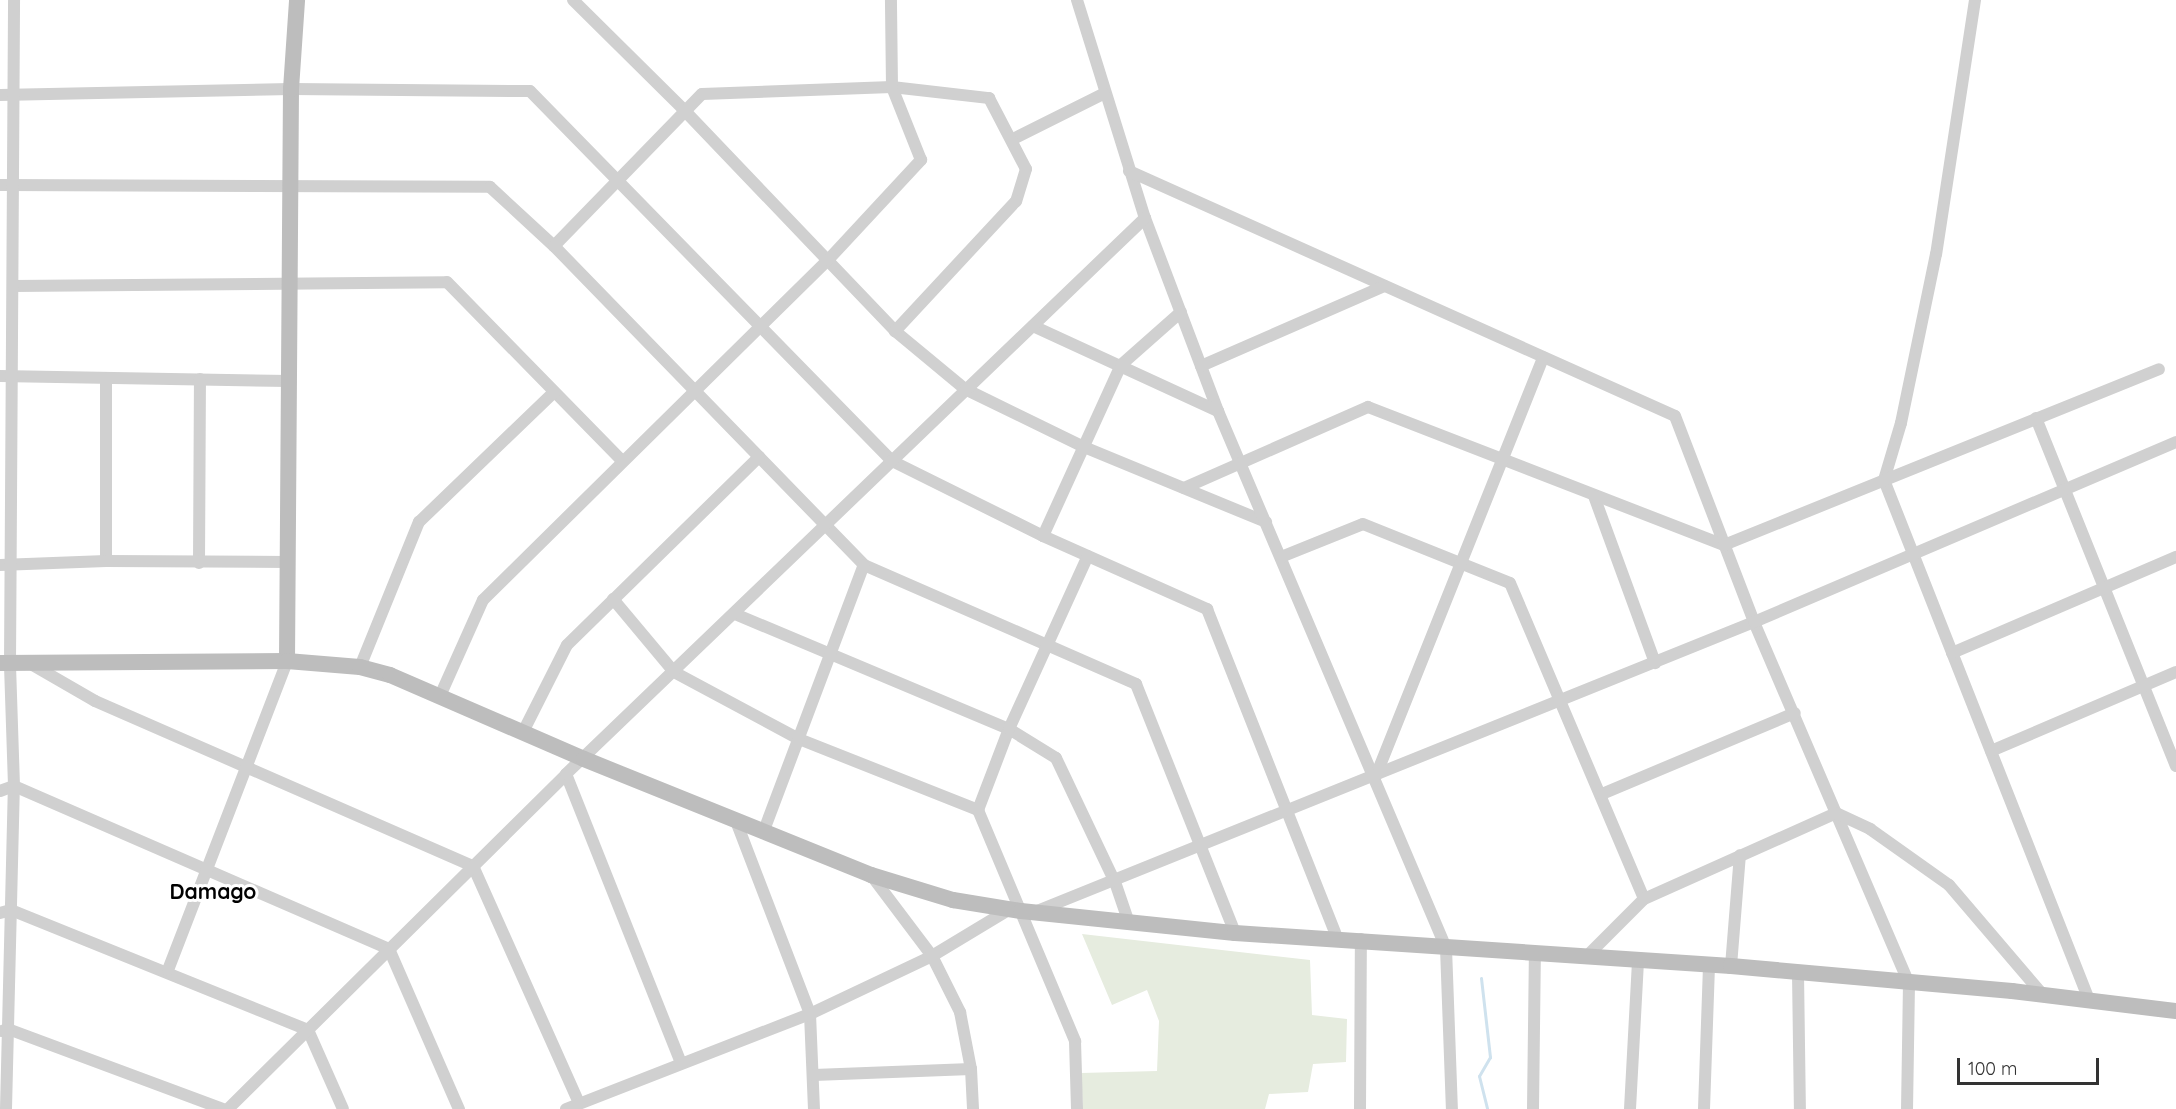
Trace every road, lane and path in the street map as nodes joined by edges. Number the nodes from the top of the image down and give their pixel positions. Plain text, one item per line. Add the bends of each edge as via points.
1 (14, 0) edge
2 (297, 0) edge
3 (573, 0) edge
4 (891, 0) edge
5 (1077, 0) edge
6 (1975, 0) edge
7 (892, 87) junction
8 (291, 89) junction
9 (1103, 94) junction
10 (0, 95) edge
11 (13, 95) junction
12 (684, 110) junction
13 (1013, 139) junction
14 (1129, 171) junction
15 (621, 180) junction
16 (290, 185) junction
17 (6, 186) edge
18 (1145, 218) junction
19 (554, 246) junction
20 (828, 260) junction
21 (290, 283) junction
22 (13, 286) junction
23 (1384, 286) junction
24 (1181, 312) junction
25 (1033, 326) junction
26 (757, 327) junction
27 (895, 331) junction
28 (1543, 357) junction
29 (1121, 365) junction
30 (1201, 366) junction
31 (2158, 369) dead end
32 (6, 376) edge
33 (106, 378) junction
34 (200, 379) junction
35 (289, 381) junction
36 (965, 389) junction
37 (693, 391) junction
38 (554, 392) junction
39 (1218, 411) junction
40 (2036, 418) junction
41 (2176, 442) edge
42 (1084, 447) junction
43 (759, 457) junction
44 (622, 460) junction
45 (1502, 460) junction
46 (892, 461) junction
47 (1240, 463) junction
48 (6, 467) edge
49 (1884, 480) junction
50 (1184, 488) junction
51 (2065, 490) junction
52 (1594, 496) junction
53 (1266, 522) junction
54 (828, 524) junction
55 (1043, 536) junction
56 (1724, 545) junction
57 (1913, 554) junction
58 (1088, 556) junction
59 (1281, 557) junction
60 (2176, 557) edge
61 (106, 561) junction
62 (289, 562) junction
63 (1461, 563) junction
64 (200, 564) junction
65 (6, 565) edge
66 (864, 565) junction
67 (2104, 588) junction
68 (613, 599) junction
69 (735, 614) junction
70 (1754, 622) junction
71 (1046, 645) junction
72 (1952, 652) junction
73 (829, 655) junction
74 (286, 661) junction
75 (5, 663) edge
76 (1655, 663) junction
77 (31, 664) junction
78 (360, 667) junction
79 (674, 672) junction
80 (2176, 672) edge
81 (2144, 686) junction
82 (440, 696) junction
83 (1560, 702) junction
84 (1795, 713) junction
85 (1009, 729) junction
86 (523, 732) junction
87 (799, 738) junction
88 (1991, 751) junction
89 (584, 759) junction
90 (248, 765) junction
91 (2176, 766) edge
92 (566, 774) junction
93 (1375, 778) junction
94 (14, 786) junction
95 (0, 791) edge
96 (1602, 794) junction
97 (978, 810) junction
98 (1289, 811) junction
99 (1836, 813) junction
100 (736, 821) junction
101 (763, 833) junction
102 (1203, 846) junction
103 (1740, 855) junction
104 (473, 866) junction
105 (207, 868) junction
106 (871, 875) junction
107 (1114, 882) junction
108 (1644, 899) junction
109 (6, 911) edge
110 (1022, 911) junction
111 (1129, 923) junction
112 (1235, 933) junction
113 (1337, 937) junction
114 (1360, 939) junction
115 (1446, 948) junction
116 (389, 949) junction
117 (1535, 953) junction
118 (932, 956) junction
119 (1585, 958) junction
120 (1638, 963) junction
121 (1709, 965) junction
122 (1731, 966) junction
123 (168, 970) junction
124 (1798, 974) junction
125 (1909, 983) junction
126 (2042, 994) junction
127 (2089, 1000) junction
128 (2176, 1011) edge
129 (810, 1014) junction
130 (4, 1030) edge
131 (308, 1030) junction
132 (680, 1062) junction
133 (971, 1070) junction
134 (814, 1075) junction
135 (579, 1103) junction
136 (6, 1109) edge
137 (223, 1109) edge
138 (228, 1109) edge
139 (343, 1109) edge
140 (459, 1109) edge
141 (566, 1109) edge
142 (814, 1109) edge
143 (973, 1109) edge
144 (1077, 1109) edge
145 (1360, 1109) edge
146 (1452, 1109) edge
147 (1533, 1109) edge
148 (1630, 1109) edge
149 (1704, 1109) edge
150 (1800, 1109) edge
151 (1907, 1109) edge

1 - 11 street
2 - 8 main road
3 - 12 street
4 - 7 street
5 - 9 street
6 - 49 street via 1936,254 1901,423
7 - 12 street via 702,94
7 - 13 street via 989,98
7 - 20 street via 921,160
8 - 11 street
8 - 15 street via 530,91
8 - 16 main road
9 - 13 street
9 - 14 street
10 - 11 street
11 - 17 street
12 - 15 street
12 - 20 street
13 - 27 street via 1026,169 1016,201
14 - 18 street
14 - 23 street
15 - 19 street
15 - 26 street
16 - 17 street
16 - 19 street via 490,187
16 - 21 main road
17 - 22 street
18 - 24 street
18 - 25 street
19 - 37 street
20 - 26 street
20 - 27 street
21 - 22 street
21 - 35 main road
21 - 38 street via 447,282
22 - 32 street
23 - 28 street
23 - 30 street
24 - 29 street
24 - 30 street
25 - 29 street
25 - 36 street
26 - 37 street
26 - 46 street
27 - 36 street
28 - 45 street
28 - 56 street via 1675,416
29 - 39 street
29 - 42 street
30 - 39 street
31 - 40 street
32 - 33 street
32 - 48 street
33 - 34 street
33 - 61 street
34 - 35 street
34 - 64 street
35 - 62 main road
36 - 42 street
36 - 46 street
37 - 43 street
37 - 44 street
38 - 44 street
38 - 78 street via 419,522
39 - 47 street
40 - 49 street
40 - 51 street
41 - 51 street
42 - 50 street
42 - 55 street
43 - 54 street
43 - 68 street
44 - 82 street via 483,600
45 - 47 street via 1368,407
45 - 52 street
45 - 63 street
46 - 54 street
46 - 55 street
47 - 50 street
47 - 53 street
48 - 65 street
49 - 56 street
49 - 57 street
50 - 53 street
51 - 57 street
51 - 67 street
52 - 56 street
52 - 76 street
53 - 59 street
54 - 66 street
54 - 69 street
55 - 58 street
56 - 70 street
57 - 70 street
57 - 72 street
58 - 71 street
58 - 98 street via 1207,609
59 - 63 street via 1363,524
59 - 93 street
60 - 67 street
61 - 64 street
61 - 65 street
62 - 64 street
62 - 74 main road
63 - 83 street via 1510,584
63 - 93 street
65 - 75 street
66 - 71 street
66 - 73 street
67 - 72 street
67 - 81 street
68 - 79 street
68 - 86 street via 567,645
69 - 73 street
69 - 79 street
70 - 76 street
70 - 84 street
71 - 85 street
71 - 102 street via 1136,684
72 - 88 street
73 - 85 street
73 - 87 street
74 - 77 main road
74 - 78 main road
74 - 90 street
75 - 77 main road
75 - 94 street
76 - 83 street
77 - 90 street via 95,701
78 - 82 main road
79 - 87 street
79 - 89 street
80 - 81 street
81 - 88 street
81 - 91 street
82 - 86 main road
83 - 93 street
83 - 96 street
84 - 96 street
84 - 99 street
85 - 97 street
85 - 107 street via 1056,758
86 - 89 main road
87 - 97 street
87 - 101 street
88 - 127 street
89 - 92 street
89 - 100 main road
90 - 104 street
90 - 105 street
92 - 104 street
92 - 132 street
93 - 98 street
93 - 115 street
94 - 95 street
94 - 105 street
94 - 109 street
96 - 108 street
97 - 110 street
98 - 102 street
98 - 113 street
99 - 103 street
99 - 125 street
99 - 126 street via 1870,829 1949,885
100 - 101 main road
100 - 129 street
101 - 106 main road
102 - 107 street
102 - 112 street
103 - 108 street
103 - 122 street
104 - 116 street
104 - 135 street
105 - 116 street
105 - 123 street
106 - 110 main road via 953,900
106 - 118 street
107 - 110 street
107 - 111 street
108 - 119 street
109 - 123 street
109 - 130 street
110 - 111 main road
110 - 118 street
110 - 144 street via 1075,1041
111 - 112 main road
112 - 113 main road
113 - 114 main road
114 - 115 main road
114 - 145 street
115 - 117 main road
115 - 146 street
116 - 131 street
116 - 140 street
117 - 119 main road
117 - 147 street
118 - 129 street
118 - 133 street via 960,1012
119 - 120 main road
120 - 121 main road
120 - 148 street
121 - 122 main road
121 - 149 street
122 - 124 main road
123 - 131 street
124 - 125 main road
124 - 150 street
125 - 126 main road
125 - 151 street
126 - 127 main road
127 - 128 main road
129 - 132 street
129 - 134 street
130 - 136 street
130 - 137 street
131 - 138 street
131 - 139 street
132 - 135 street
133 - 134 street
133 - 143 street
134 - 142 street
135 - 141 street

